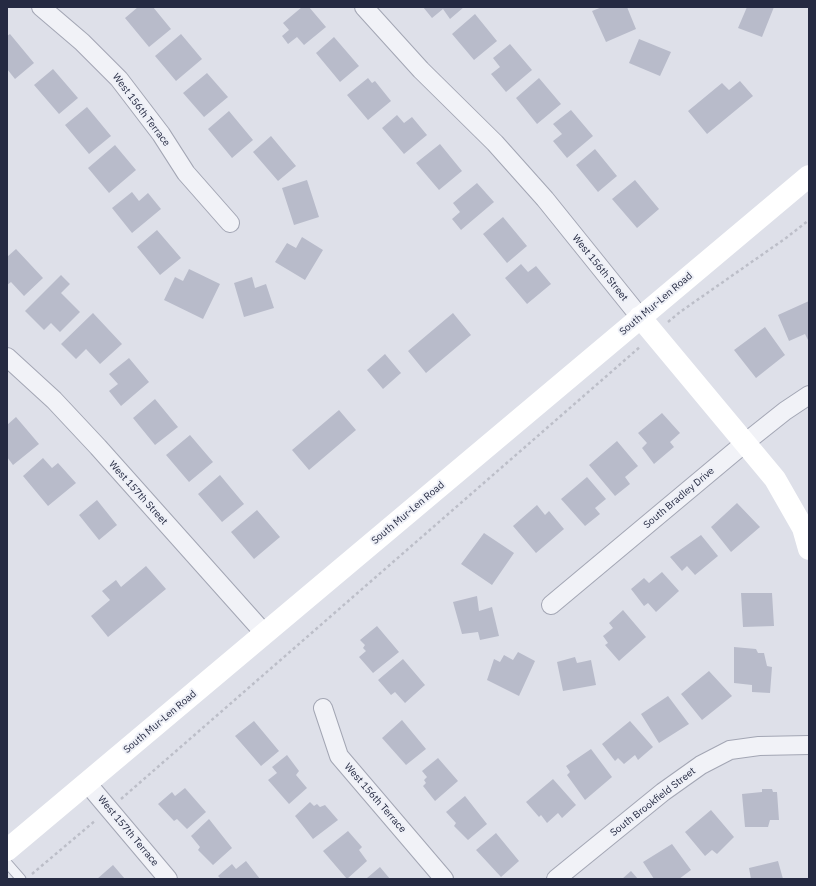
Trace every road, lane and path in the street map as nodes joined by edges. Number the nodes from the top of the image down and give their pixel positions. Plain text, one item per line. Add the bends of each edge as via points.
1 (41, 7) edge
2 (364, 7) edge
3 (809, 176) edge
4 (809, 220) edge
5 (230, 223) dead end
6 (640, 318) junction
7 (655, 334) junction
8 (7, 357) edge
9 (809, 394) edge
10 (746, 442) junction
11 (809, 549) edge
12 (551, 606) dead end
13 (265, 634) junction
14 (323, 708) dead end
15 (809, 745) edge
16 (87, 783) junction
17 (109, 809) junction
18 (7, 850) edge
19 (7, 863) edge
20 (21, 879) edge
21 (26, 879) edge
22 (168, 879) edge
23 (444, 879) edge
24 (556, 879) edge

1 - 5 street, West 156th Terrace via 82,42 119,79 186,173
2 - 6 street, West 156th Street via 405,53 515,165
3 - 6 main road, South Mur-Len Road
4 - 7 path via 680,312
6 - 7 main road, West 156th Street
6 - 13 main road, South Mur-Len Road
7 - 10 main road, West 156th Street
7 - 17 path
8 - 13 street, West 157th Street via 54,400
9 - 10 street, South Bradley Drive
10 - 11 main road, West 156th Street via 790,503 803,528
10 - 12 street, South Bradley Drive
13 - 16 main road, South Mur-Len Road
14 - 23 street, West 156th Terrace via 339,756
15 - 24 street, South Brookfield Street via 759,746 730,750 706,762 663,792
16 - 17 street, West 157th Terrace
16 - 18 main road, South Mur-Len Road
17 - 21 path
17 - 22 street, West 157th Terrace
19 - 20 lane

